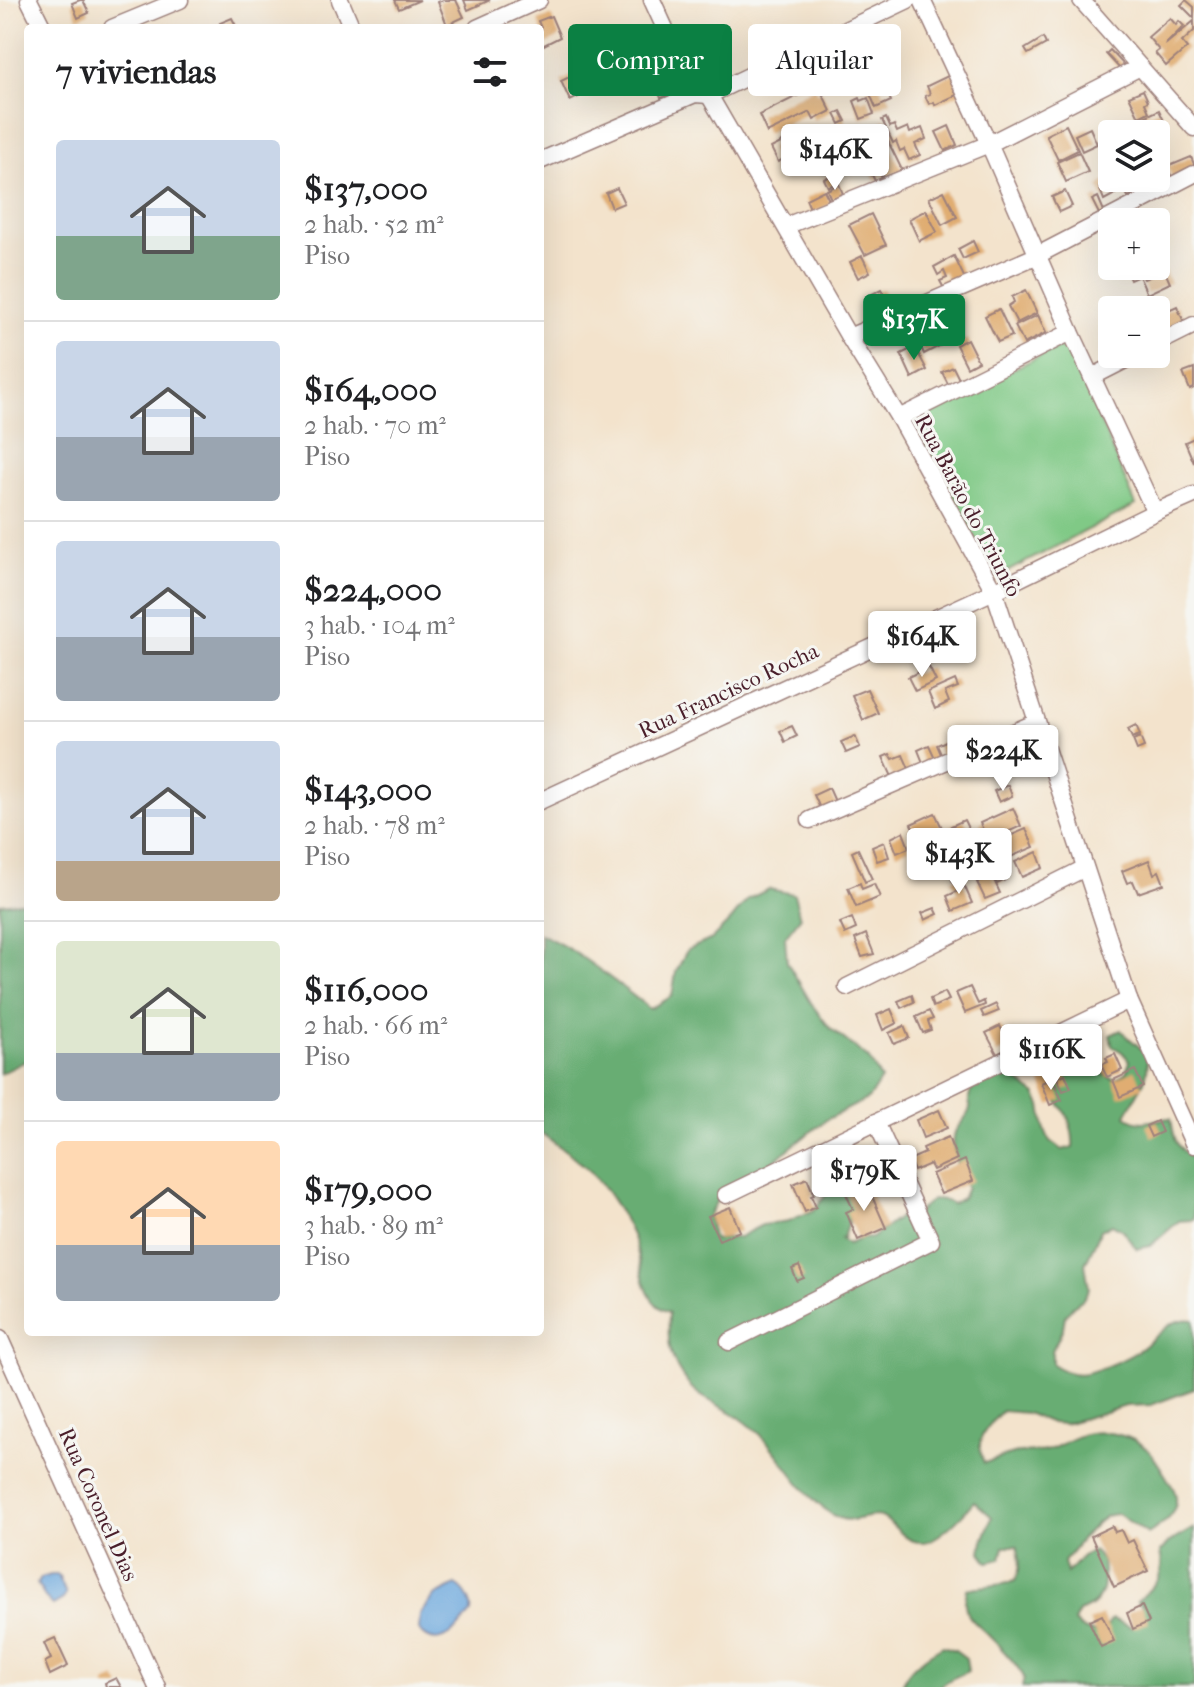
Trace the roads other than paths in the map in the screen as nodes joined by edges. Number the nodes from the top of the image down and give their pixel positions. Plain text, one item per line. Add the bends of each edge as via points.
1 (29, 0) edge
2 (180, 0) edge
3 (340, 0) edge
4 (539, 0) edge
5 (652, 0) edge
6 (908, 0) edge
7 (922, 0) edge
8 (1081, 0) edge
9 (41, 24) edge
10 (122, 24) edge
11 (350, 24) edge
12 (486, 24) edge
13 (665, 24) edge
14 (1140, 67) junction
15 (732, 81) edge
16 (700, 96) edge
17 (703, 96) edge
18 (1194, 128) edge
19 (989, 144) junction
20 (544, 159) edge
21 (1194, 174) edge
22 (786, 226) junction
23 (1038, 255) junction
24 (1194, 325) edge
25 (1071, 332) junction
26 (849, 337) junction
27 (1170, 337) edge
28 (1110, 368) edge
29 (1092, 377) junction
30 (899, 418) junction
31 (1194, 495) edge
32 (1155, 512) junction
33 (994, 591) junction
34 (1037, 722) junction
35 (544, 799) edge
36 (810, 820) dead end
37 (1085, 868) junction
38 (847, 987) dead end
39 (1129, 1000) junction
40 (876, 1122) junction
41 (1194, 1145) edge
42 (726, 1195) dead end
43 (0, 1339) edge
44 (729, 1342) dead end
45 (157, 1687) edge

1 - 9 street
2 - 10 street
3 - 11 street
4 - 12 street
5 - 13 street, Rua Barão do Triunfo
6 - 15 street
7 - 19 street
8 - 14 street
14 - 18 street
14 - 19 street
16 - 20 street
17 - 22 street, Rua Barão do Triunfo
19 - 22 street
19 - 23 street
21 - 23 street
22 - 26 street, Rua Barão do Triunfo
23 - 25 street
23 - 26 street
24 - 27 street
25 - 29 street
25 - 30 street
26 - 30 street, Rua Barão do Triunfo
28 - 29 street
29 - 32 street
30 - 33 street, Rua Barão do Triunfo
31 - 32 street, Rua Francisco Rocha
32 - 33 street, Rua Francisco Rocha
33 - 34 street, Rua Barão do Triunfo
33 - 35 street, Rua Francisco Rocha
34 - 36 street
34 - 37 street, Rua Barão do Triunfo
37 - 38 street
37 - 39 street, Rua Barão do Triunfo
39 - 40 street
39 - 41 street, Rua Barão do Triunfo
40 - 42 street
40 - 44 street via 931,1241
43 - 45 street, Rua Coronel Dias

